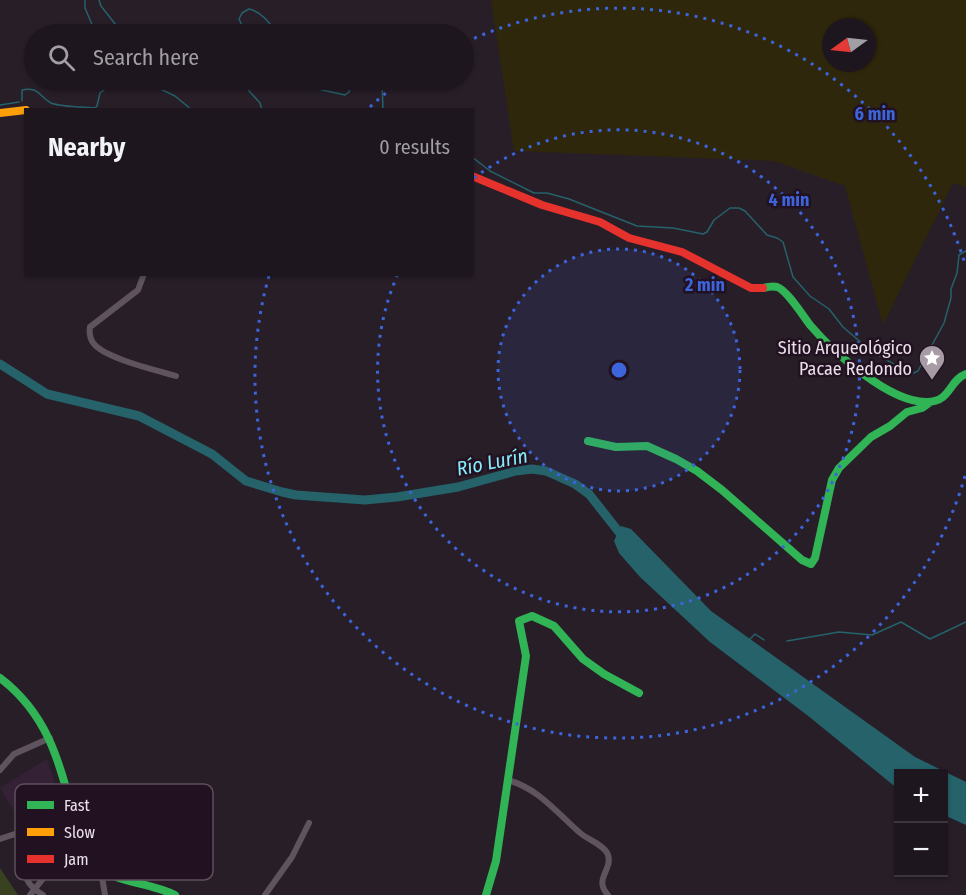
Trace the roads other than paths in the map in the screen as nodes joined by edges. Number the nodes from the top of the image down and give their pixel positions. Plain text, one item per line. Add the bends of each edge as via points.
1 (24, 110) edge
2 (0, 113) edge
3 (474, 177) edge
4 (143, 276) edge
5 (966, 374) edge
6 (176, 375) dead end
7 (930, 402) junction
8 (588, 441) dead end
9 (0, 678) edge
10 (639, 693) dead end
11 (50, 738) junction
12 (0, 770) edge
13 (508, 780) junction
14 (64, 784) edge
15 (309, 823) dead end
16 (15, 834) edge
17 (0, 839) edge
18 (42, 880) edge
19 (102, 880) edge
20 (132, 880) edge
21 (32, 892) edge
22 (42, 895) edge
23 (105, 895) edge
24 (175, 895) edge
25 (265, 895) edge
26 (486, 895) edge
27 (608, 895) edge

1 - 2 street
3 - 7 street via 542,205 600,222 629,237 682,252 751,288 777,287 830,346 856,367 900,397
4 - 6 street via 138,290 90,327 89,334 103,351
5 - 7 street via 960,376 950,392
7 - 8 street via 907,412 871,437 839,468 832,480 811,564 802,561 698,471 647,446 616,447
9 - 11 street via 40,718
10 - 13 street via 583,659 554,626 532,616 519,621 526,656
11 - 12 street via 14,754
11 - 14 street
13 - 26 street via 496,861
13 - 27 street via 521,784 548,803 580,834 605,850 608,862 602,883
15 - 25 street via 292,857
16 - 17 street
18 - 21 street
19 - 23 street
20 - 24 street
21 - 22 street

